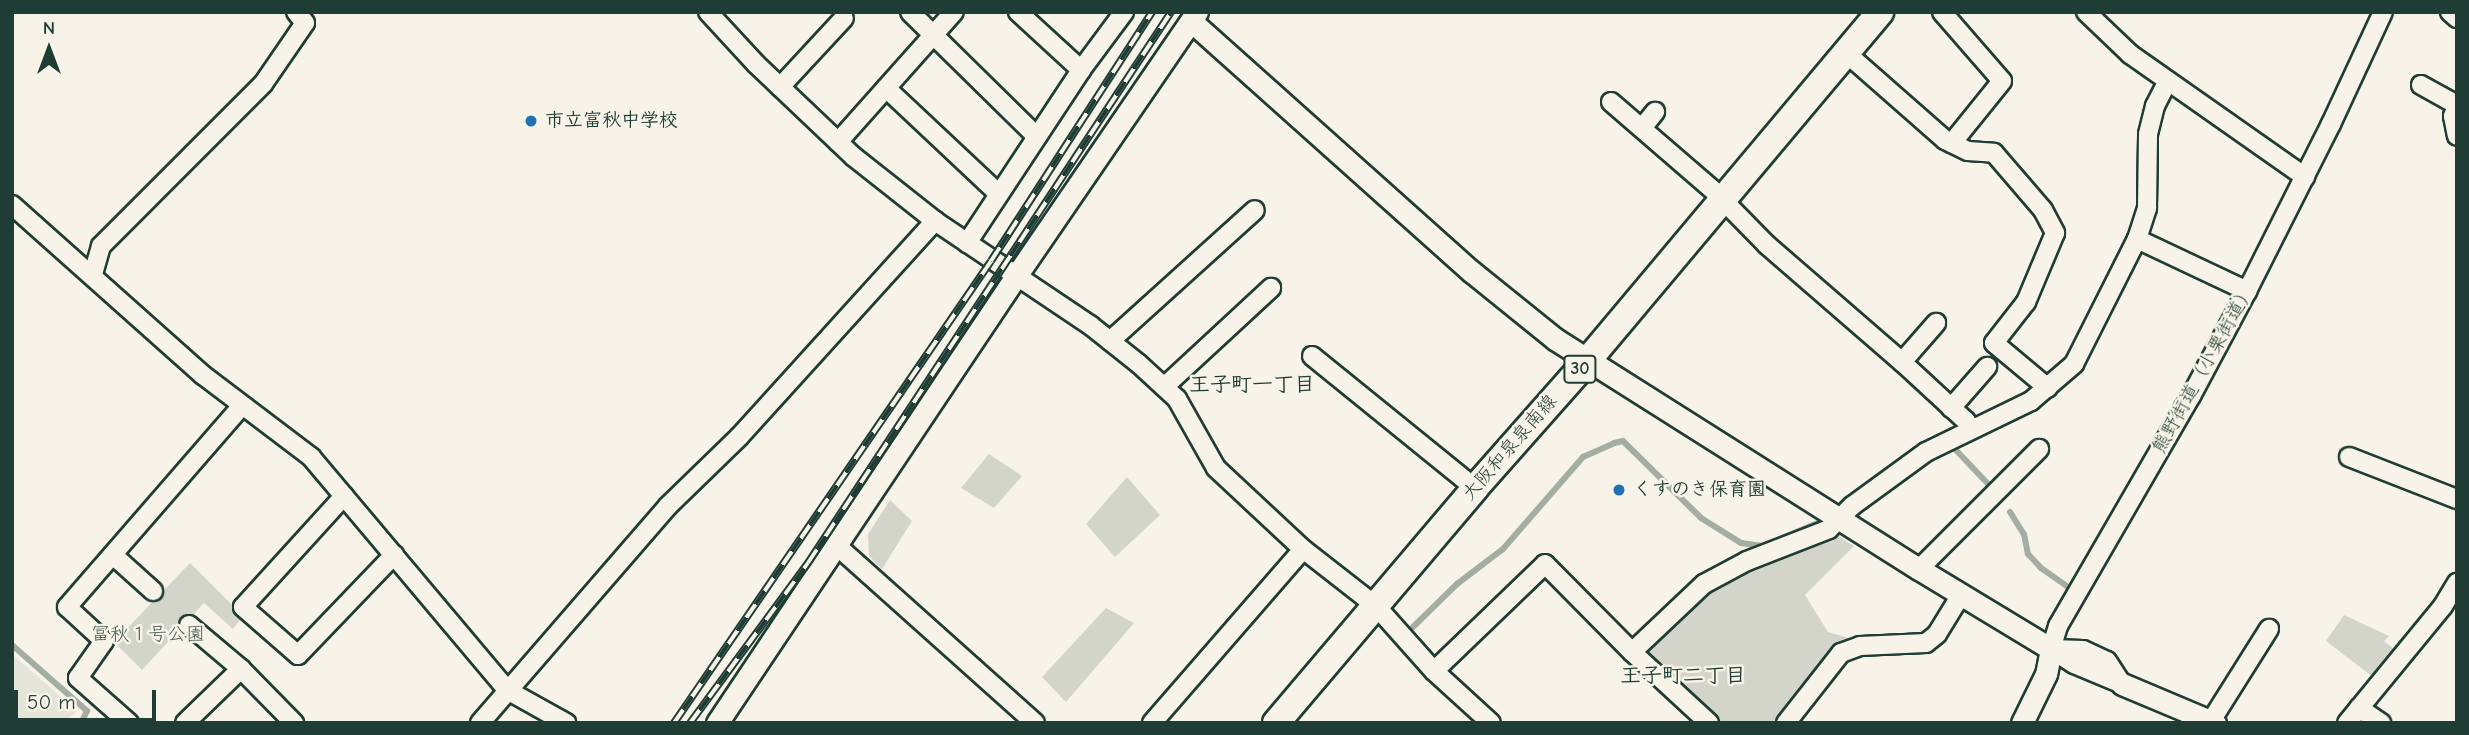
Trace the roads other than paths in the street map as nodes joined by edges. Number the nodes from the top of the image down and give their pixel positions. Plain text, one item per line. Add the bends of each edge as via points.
1 (296, 12) edge
2 (708, 12) edge
3 (910, 12) edge
4 (954, 12) edge
5 (1018, 12) edge
6 (1124, 12) edge
7 (1880, 12) edge
8 (1942, 12) edge
9 (2086, 12) edge
10 (2383, 12) edge
11 (2450, 12) edge
12 (1194, 16) edge
13 (844, 18) dead end
14 (2457, 18) edge
15 (934, 35) junction
16 (1845, 52) junction
17 (1081, 70) junction
18 (2167, 82) junction
19 (2421, 85) dead end
20 (780, 87) junction
21 (886, 88) junction
22 (1611, 102) dead end
23 (2457, 106) edge
24 (1656, 112) dead end
25 (1642, 128) junction
26 (2457, 136) edge
27 (1037, 137) junction
28 (838, 142) junction
29 (1952, 143) junction
30 (2305, 177) junction
31 (999, 194) junction
32 (1723, 200) junction
33 (12, 205) edge
34 (1255, 210) dead end
35 (935, 221) junction
36 (2137, 239) junction
37 (967, 243) junction
38 (93, 274) junction
39 (1016, 276) junction
40 (1271, 288) dead end
41 (2247, 291) junction
42 (1937, 323) dead end
43 (1110, 341) junction
44 (1312, 356) dead end
45 (1589, 359) junction
46 (1902, 362) junction
47 (1987, 367) dead end
48 (1164, 387) junction
49 (2048, 388) junction
50 (242, 406) junction
51 (1951, 408) junction
52 (1971, 430) junction
53 (2039, 449) dead end
54 (2349, 457) dead end
55 (1475, 488) junction
56 (344, 496) junction
57 (2457, 499) edge
58 (1841, 519) junction
59 (836, 545) junction
60 (1303, 549) junction
61 (113, 555) junction
62 (394, 555) junction
63 (1919, 569) junction
64 (2457, 583) edge
65 (153, 591) dead end
66 (1961, 595) junction
67 (1376, 606) junction
68 (190, 625) dead end
69 (2269, 629) dead end
70 (2051, 649) junction
71 (1632, 652) junction
72 (241, 669) junction
73 (1434, 671) junction
74 (2122, 684) joint
75 (507, 690) junction
76 (2359, 708) junction
77 (2213, 722) edge
78 (129, 723) edge
79 (185, 723) edge
80 (294, 723) edge
81 (481, 723) edge
82 (565, 723) edge
83 (717, 723) edge
84 (1035, 723) edge
85 (1152, 723) edge
86 (1276, 723) edge
87 (1491, 723) edge
88 (1709, 723) edge
89 (1786, 723) edge
90 (2022, 723) edge
91 (2347, 723) edge
92 (2381, 723) edge

1 - 38 street via 305,23 263,84 102,246
2 - 20 street
3 - 15 street
4 - 15 street
5 - 17 street
6 - 17 street
7 - 16 main road, 大阪和泉泉南線 / 30
8 - 29 street via 2002,81
9 - 18 street
10 - 30 street, 熊野街道（小栗街道）
11 - 14 street
12 - 39 street
12 - 45 street via 1472,272 1555,339
13 - 20 street
15 - 21 street
15 - 27 street
16 - 29 street
16 - 32 main road, 大阪和泉泉南線 / 30
17 - 27 street
18 - 30 street
18 - 36 street via 2148,134 2147,208
19 - 23 street
20 - 28 street
21 - 28 street
21 - 31 street
22 - 25 street
23 - 26 street via 2453,116
24 - 25 street
25 - 32 street
27 - 31 street
28 - 35 street
29 - 49 street via 1968,151 1994,153 2043,210 2055,233 2026,302 1994,342
30 - 41 street, 熊野街道（小栗街道）
31 - 37 street
32 - 45 main road, 大阪和泉泉南線 / 30
32 - 46 street via 1767,245
33 - 38 street
34 - 43 street
35 - 37 street
35 - 75 street via 738,437 668,506
36 - 41 street
36 - 49 street via 2074,364
37 - 39 street
38 - 50 street
39 - 43 street
39 - 59 street
40 - 48 street
41 - 70 street, 熊野街道（小栗街道） via 2058,626
42 - 46 street
43 - 48 street
44 - 55 street
45 - 55 main road, 大阪和泉泉南線 / 30
45 - 58 street
46 - 51 street
47 - 51 street
48 - 60 street via 1177,399 1216,468
49 - 52 street
50 - 56 street via 311,457
50 - 61 street
51 - 52 street
52 - 58 street via 1926,452
53 - 63 street
54 - 57 street
55 - 67 main road, 大阪和泉泉南線 / 30
56 - 62 street
56 - 62 street via 243,607 298,655
58 - 63 street
58 - 71 street via 1829,529 1747,561 1704,584
59 - 83 street
59 - 84 street
60 - 67 street
60 - 85 street
61 - 65 street
61 - 78 street via 67,607 104,641 78,678
62 - 75 street
63 - 66 street
64 - 76 street
66 - 70 street
66 - 89 street via 1937,634 1926,643 1860,646 1841,653
67 - 73 street
67 - 86 main road, 大阪和泉泉南線 / 30
68 - 72 street
69 - 77 street
70 - 74 street
70 - 90 street, 熊野街道（小栗街道） via 2046,674
71 - 73 street via 1545,564
71 - 88 street
72 - 79 street
72 - 80 street
73 - 87 street
74 - 77 street
75 - 81 street
75 - 82 street
76 - 91 street
76 - 92 street

